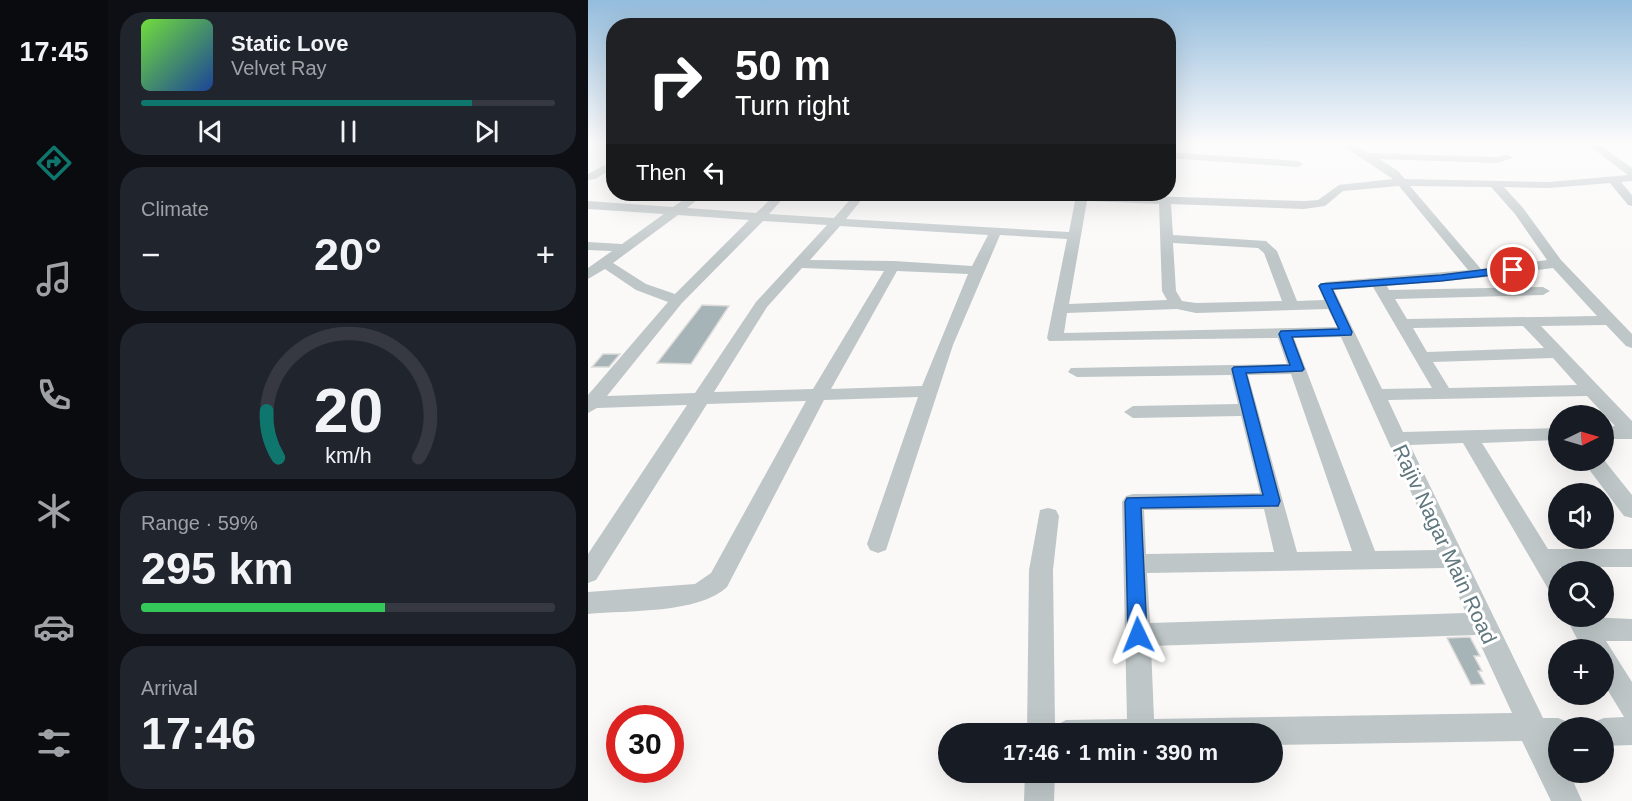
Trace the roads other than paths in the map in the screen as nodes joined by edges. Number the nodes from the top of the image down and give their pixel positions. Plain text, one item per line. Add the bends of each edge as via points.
1 (1398, 182) edge
2 (1402, 182) edge
3 (1411, 182) edge
4 (1583, 182) edge
5 (1615, 182) edge
6 (1496, 186) junction
7 (689, 201) edge
8 (774, 201) edge
9 (855, 201) edge
10 (1080, 201) edge
11 (1165, 201) joint
12 (1632, 202) edge
13 (588, 206) edge
14 (674, 211) junction
15 (757, 217) junction
16 (837, 222) junction
17 (996, 231) junction
18 (1074, 236) junction
19 (1168, 239) junction
20 (588, 246) edge
21 (624, 248) junction
22 (604, 263) junction
23 (1556, 263) junction
24 (802, 264) junction
25 (894, 265) junction
26 (975, 270) junction
27 (589, 273) edge
28 (1478, 274) junction
29 (1381, 289) junction
30 (1543, 291) dead end
31 (1329, 295) junction
32 (677, 300) junction
33 (1177, 304) junction
34 (1292, 305) junction
35 (1060, 309) junction
36 (1611, 320) junction
37 (1528, 322) junction
38 (1402, 324) junction
39 (1346, 332) junction
40 (1285, 334) junction
41 (1632, 343) edge
42 (1557, 353) junction
43 (1422, 357) junction
44 (1238, 369) junction
45 (1297, 369) junction
46 (1077, 372) dead end
47 (1592, 390) junction
48 (930, 391) junction
49 (1444, 394) junction
50 (818, 395) junction
51 (1376, 395) junction
52 (702, 397) junction
53 (589, 404) edge
54 (1249, 410) junction
55 (1133, 412) dead end
56 (1631, 432) edge
57 (1614, 433) edge
58 (1548, 434) edge
59 (1469, 437) junction
60 (1396, 439) junction
61 (1601, 471) edge
62 (1272, 501) junction
63 (1632, 510) edge
64 (1048, 516) dead end
65 (878, 544) dead end
66 (1542, 558) junction
67 (1632, 558) edge
68 (1452, 559) junction
69 (1367, 560) junction
70 (1288, 561) junction
71 (1135, 564) junction
72 (1548, 568) edge
73 (588, 573) edge
74 (588, 603) edge
75 (1482, 624) junction
76 (1632, 630) edge
77 (1587, 632) edge
78 (1138, 635) junction
79 (1614, 677) edge
80 (1632, 707) edge
81 (1041, 723) edge
82 (1141, 723) edge
83 (1540, 731) edge
84 (1632, 731) edge
85 (1283, 732) edge
86 (1614, 732) edge
87 (1040, 783) edge
88 (1039, 801) edge
89 (1567, 801) edge

1 - 11 street via 1339,188 1321,203 1305,205
2 - 28 street
3 - 6 street
4 - 6 street
5 - 12 street
6 - 23 street
7 - 14 street
8 - 15 street
9 - 16 street
10 - 18 street
11 - 19 street
13 - 14 street
14 - 15 street
14 - 21 street
15 - 16 street
15 - 32 street
16 - 17 street
16 - 24 street
17 - 18 street
17 - 26 street
18 - 35 street
19 - 33 street via 1169,291
19 - 34 street via 1261,244 1270,252
20 - 21 street
21 - 22 street
22 - 27 street
22 - 32 street via 641,287
23 - 28 street
23 - 36 street
24 - 25 street
24 - 52 street via 761,305
25 - 26 street
25 - 50 street
26 - 48 street
28 - 29 street
29 - 30 street
29 - 31 street
29 - 38 street
31 - 34 street
31 - 39 street, Rajiv Nagar Main Road
32 - 53 street
33 - 34 street via 1196,308
33 - 35 street
35 - 40 street via 1055,338
36 - 37 street
36 - 41 street
37 - 38 street
37 - 42 street
38 - 43 street
39 - 40 street
39 - 51 street, Rajiv Nagar Main Road
40 - 45 street
42 - 43 street
42 - 47 street
43 - 49 street
44 - 45 street
44 - 46 street
44 - 54 street
45 - 69 street
47 - 49 street
47 - 56 street
48 - 50 street
48 - 65 street
49 - 51 street
50 - 52 street
50 - 74 street via 719,580 696,594
51 - 60 street, Rajiv Nagar Main Road
52 - 53 street
52 - 73 street
54 - 55 street
54 - 62 street
56 - 57 street
58 - 59 street
59 - 60 street
59 - 66 street
60 - 68 street, Rajiv Nagar Main Road
61 - 63 street
62 - 70 street
62 - 71 street via 1133,502
64 - 81 street via 1041,570
66 - 67 street
66 - 72 street
68 - 69 street
68 - 75 street, Rajiv Nagar Main Road
69 - 70 street
70 - 71 street
71 - 78 street
75 - 78 street
75 - 83 street, Rajiv Nagar Main Road
76 - 77 street
78 - 82 street
79 - 80 street
83 - 85 street
83 - 89 street, Rajiv Nagar Main Road
84 - 86 street
87 - 88 street

